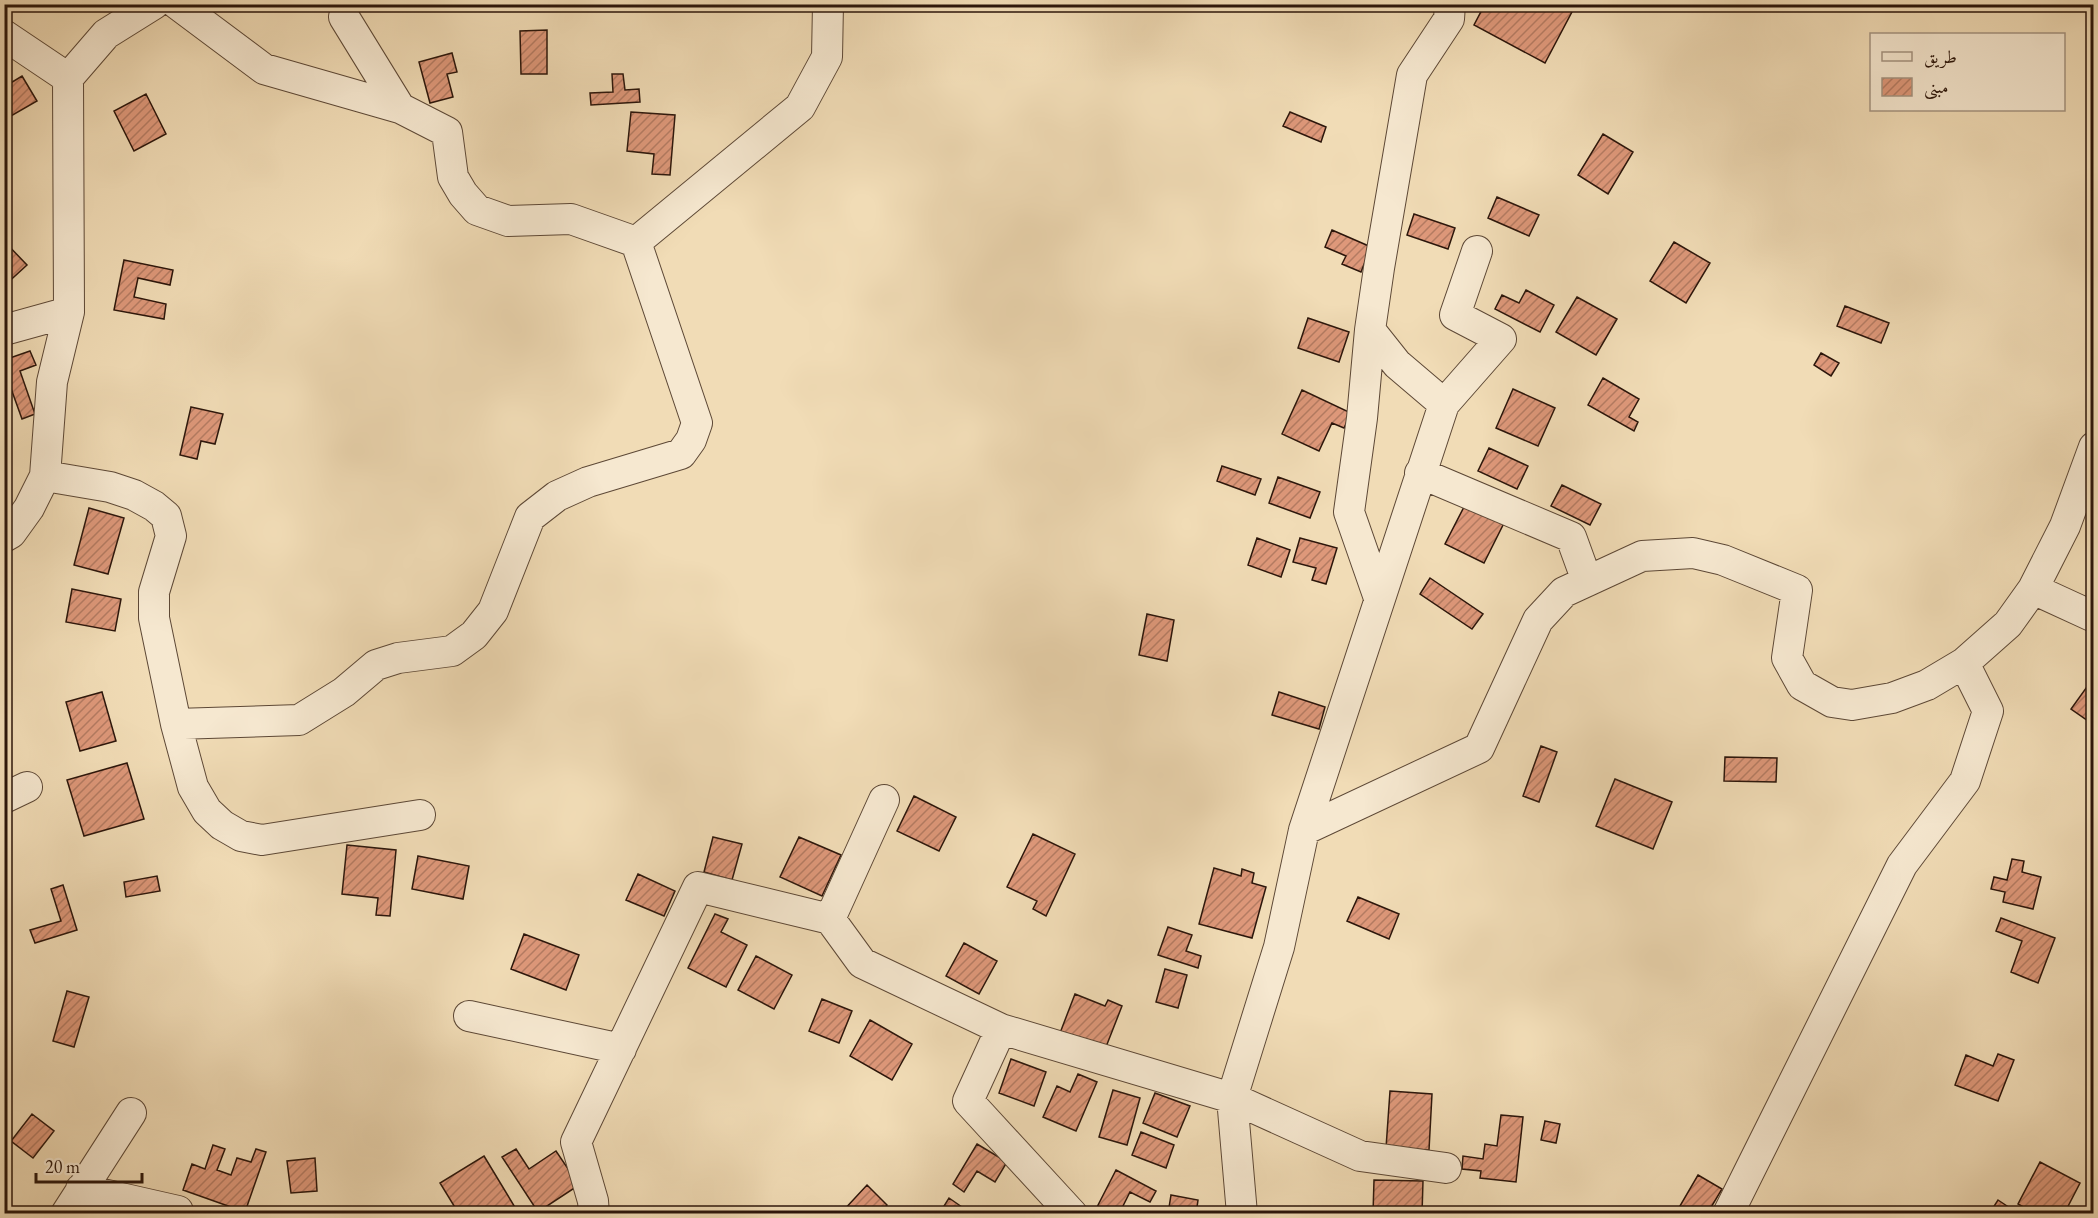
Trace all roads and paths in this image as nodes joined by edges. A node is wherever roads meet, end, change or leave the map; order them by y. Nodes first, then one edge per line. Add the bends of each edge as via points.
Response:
1 (154, 4) edge
2 (177, 4) edge
3 (828, 4) edge
4 (1450, 4) edge
5 (344, 17) dead end
6 (4, 35) edge
7 (68, 78) junction
8 (400, 108) junction
9 (636, 242) junction
10 (1477, 251) dead end
11 (69, 312) junction
12 (4, 330) edge
13 (1370, 330) junction
14 (1444, 404) junction
15 (2094, 447) edge
16 (1420, 473) junction
17 (45, 476) junction
18 (4, 537) edge
19 (1587, 581) junction
20 (2033, 589) junction
21 (1379, 598) junction
22 (2094, 617) edge
23 (1964, 663) junction
24 (176, 724) junction
25 (885, 800) dead end
26 (420, 815) dead end
27 (1304, 830) junction
28 (830, 919) junction
29 (469, 1016) dead end
30 (1001, 1029) junction
31 (621, 1049) junction
32 (1232, 1098) junction
33 (131, 1113) dead end
34 (1446, 1168) dead end
35 (81, 1189) junction
36 (178, 1211) dead end
37 (66, 1214) edge
38 (594, 1214) edge
39 (1072, 1214) edge
40 (1242, 1214) edge
41 (1728, 1214) edge

1 - 7 street via 106,34
2 - 8 street via 264,69
3 - 9 street via 827,57 800,108
4 - 13 street via 1449,19 1412,75
5 - 8 street
6 - 7 street
7 - 11 street
8 - 9 street via 447,132 453,177 477,210 508,221 571,219
9 - 24 street via 697,423 681,454 588,482 557,496 530,517 493,611 474,635 452,651 376,664 344,692 299,720
10 - 14 street via 1455,315 1501,339
11 - 12 street
11 - 17 street via 52,382
13 - 14 street via 1397,364
13 - 21 street via 1349,513
14 - 16 street
15 - 20 street via 2065,526
16 - 19 street via 1571,537
16 - 21 street
17 - 18 street via 29,508
17 - 24 street via 126,492 166,516 171,536 154,592 154,618
19 - 23 street via 1642,556 1693,553 1723,560 1797,590 1787,658 1802,685 1832,702 1852,705 1892,698 1927,685
19 - 27 street via 1564,592 1538,620 1479,748
20 - 22 street
20 - 23 street via 2008,624
21 - 27 street
23 - 41 street via 1988,711 1965,781 1902,866
24 - 26 street via 193,787 207,811 241,836 262,840
25 - 28 street
27 - 32 street via 1279,947
28 - 30 street via 862,963
28 - 31 street via 698,887
29 - 31 street
30 - 32 street
30 - 39 street via 968,1101
31 - 38 street via 576,1142
32 - 34 street via 1360,1156
32 - 40 street
33 - 35 street
35 - 36 street
35 - 37 street

